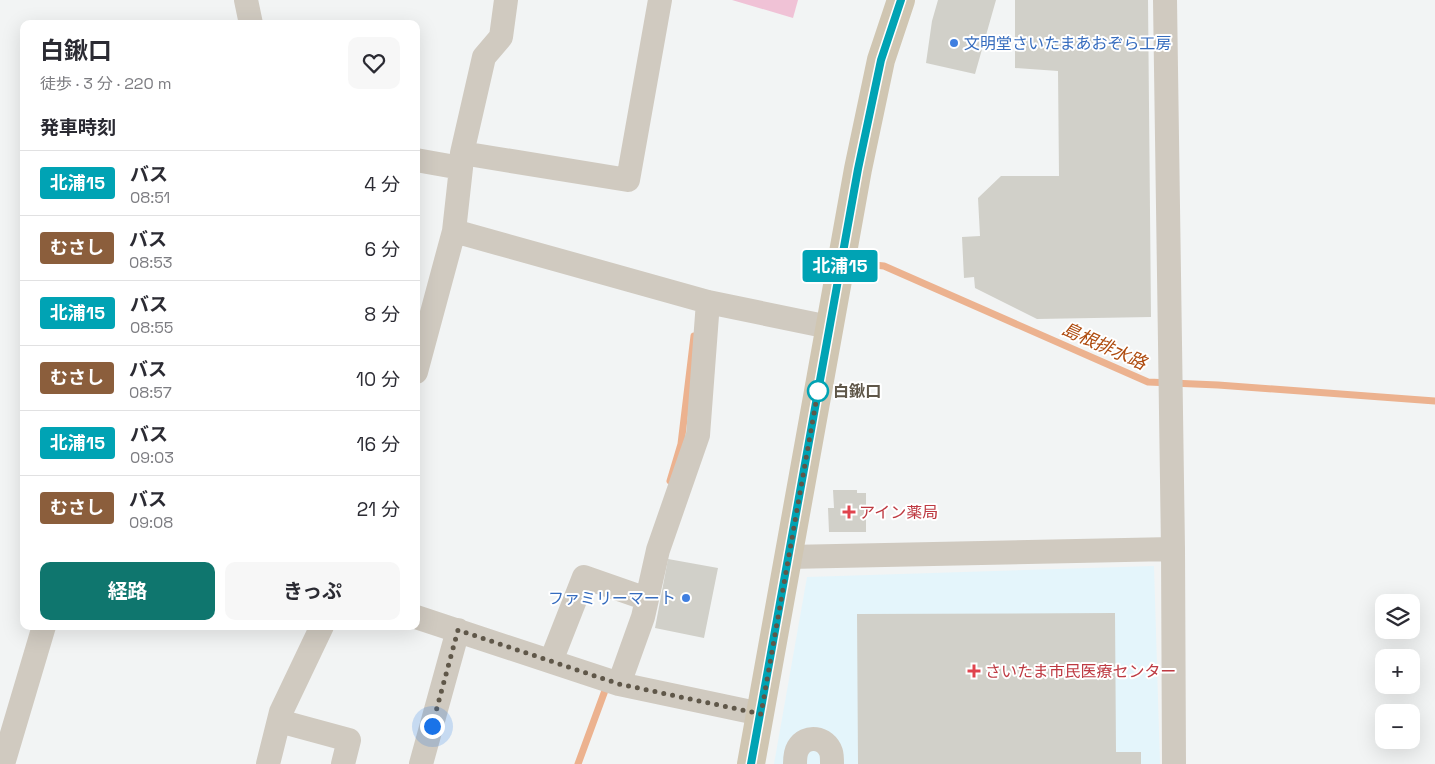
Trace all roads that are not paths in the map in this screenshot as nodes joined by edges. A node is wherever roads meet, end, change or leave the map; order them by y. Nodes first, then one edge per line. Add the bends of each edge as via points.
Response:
1 (246, 0) edge
2 (506, 0) edge
3 (660, 0) edge
4 (901, 0) edge
5 (1165, 0) edge
6 (250, 20) edge
7 (420, 160) edge
8 (462, 160) junction
9 (454, 231) junction
10 (708, 302) junction
11 (829, 327) junction
12 (420, 357) edge
13 (1173, 549) junction
14 (788, 557) junction
15 (647, 599) junction
16 (420, 617) edge
17 (43, 630) edge
18 (320, 630) edge
19 (458, 630) junction
20 (551, 661) junction
21 (619, 684) junction
22 (761, 714) junction
23 (278, 721) junction
24 (3, 764) edge
25 (268, 764) edge
26 (343, 764) edge
27 (421, 764) edge
28 (751, 764) edge
29 (795, 764) edge
30 (832, 764) edge
31 (1174, 764) edge

1 - 6 street
2 - 8 street via 501,37 484,56
3 - 8 street via 628,180
4 - 11 main road via 879,69
5 - 13 street
7 - 8 street
8 - 9 street
9 - 10 street
9 - 12 street
10 - 11 street
10 - 15 street via 698,435 658,550
11 - 14 main road
13 - 14 street
13 - 31 street
14 - 22 main road
15 - 20 street via 584,577
15 - 21 street
16 - 19 street
17 - 24 street
18 - 23 street
19 - 20 street
19 - 27 street
20 - 21 street
21 - 22 street
22 - 28 main road
23 - 25 street
23 - 26 street via 349,740
29 - 30 street via 799,747 814,739 830,749

